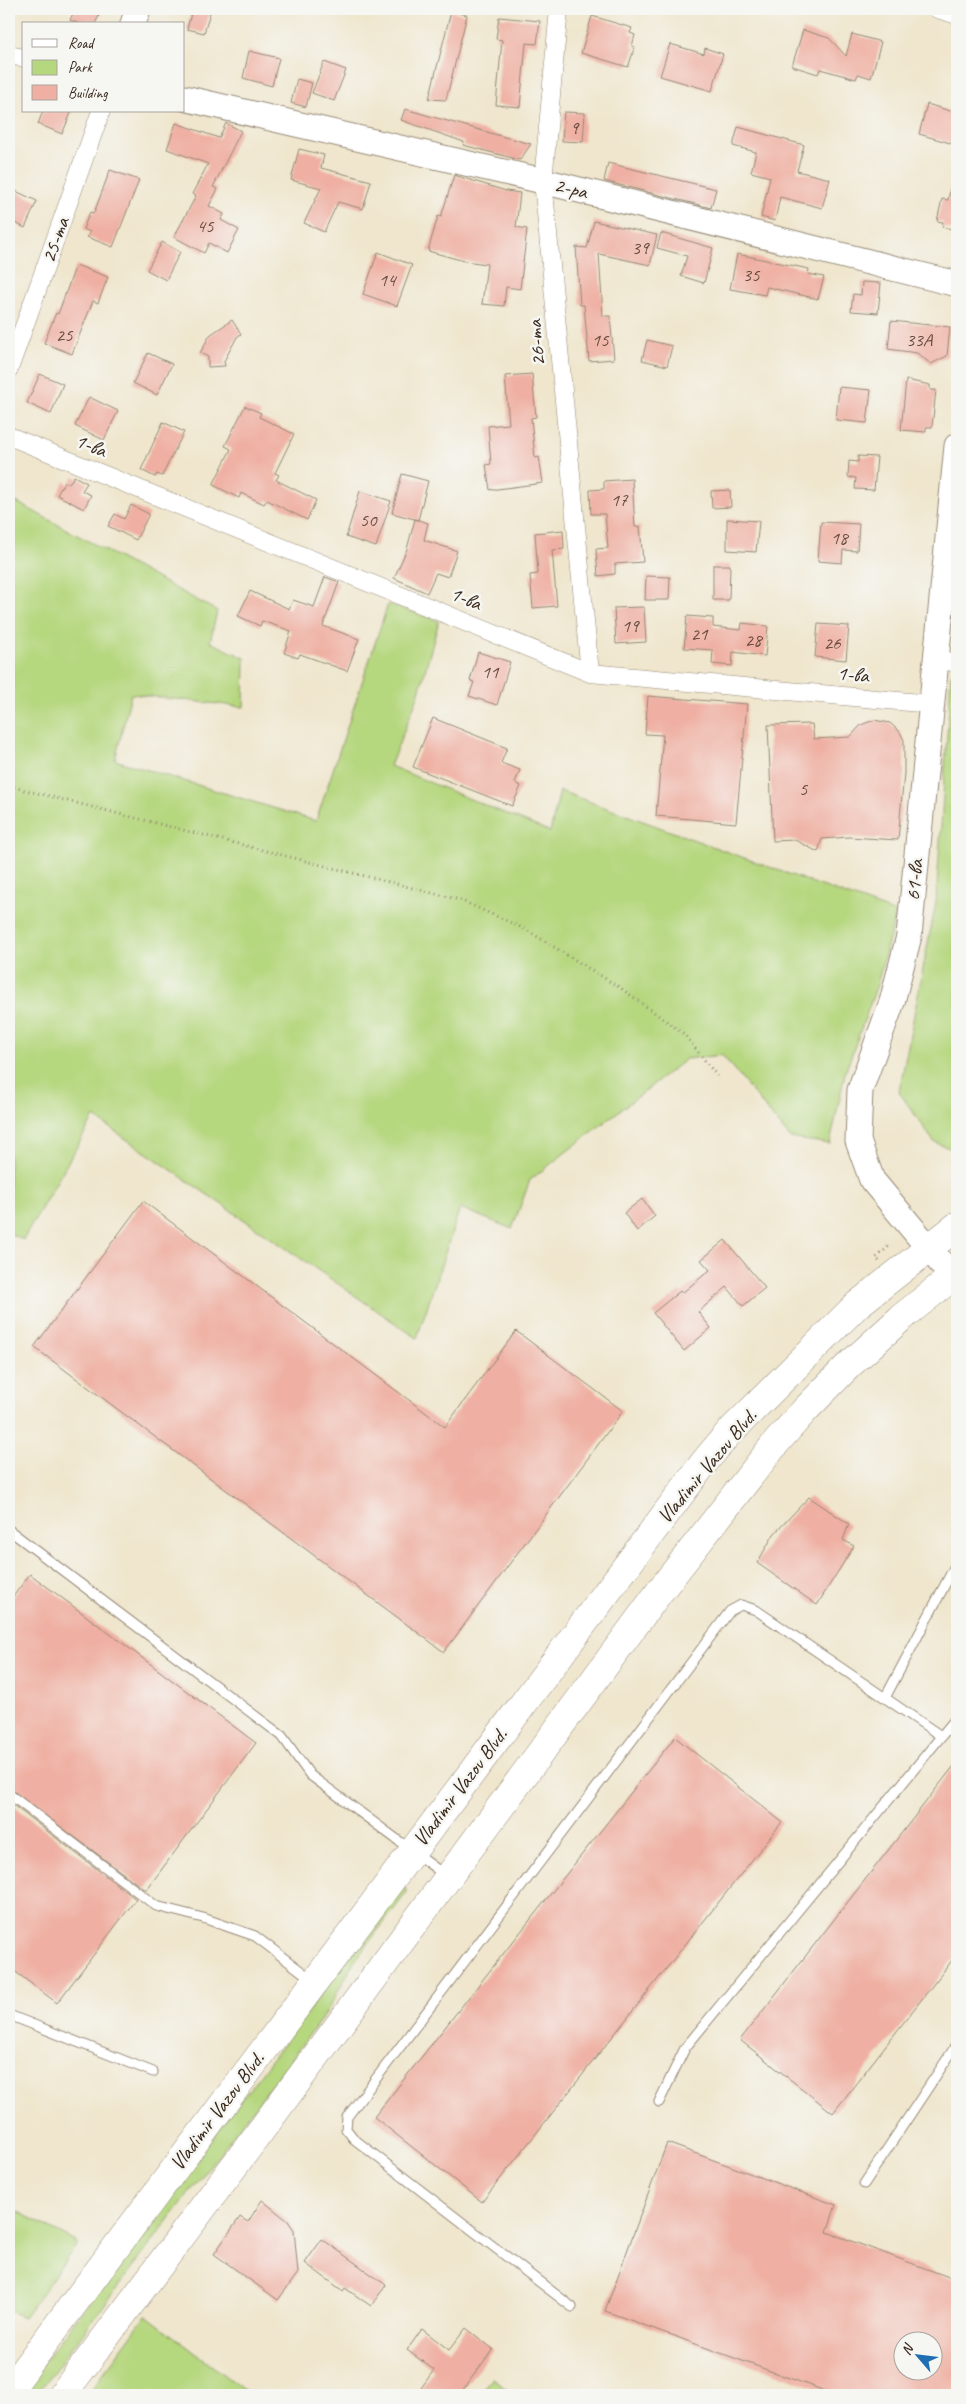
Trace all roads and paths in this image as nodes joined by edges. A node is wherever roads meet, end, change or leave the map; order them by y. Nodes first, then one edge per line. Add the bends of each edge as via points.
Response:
1 (138, 9) edge
2 (559, 9) edge
3 (937, 9) edge
4 (957, 15) edge
5 (134, 22) edge
6 (9, 55) edge
7 (22, 58) edge
8 (185, 98) edge
9 (102, 112) edge
10 (543, 181) junction
11 (957, 284) edge
12 (9, 369) edge
13 (9, 436) edge
14 (957, 446) edge
15 (946, 661) edge
16 (590, 672) junction
17 (931, 704) junction
18 (9, 786) edge
19 (716, 1076) dead end
20 (957, 1226) edge
21 (890, 1246) dead end
22 (929, 1248) junction
23 (876, 1258) dead end
24 (955, 1278) edge
25 (9, 1532) edge
26 (957, 1562) edge
27 (885, 1698) junction
28 (957, 1717) edge
29 (941, 1736) junction
30 (9, 1794) edge
31 (412, 1851) junction
32 (449, 1878) junction
33 (314, 1981) junction
34 (9, 2015) edge
35 (957, 2044) edge
36 (153, 2072) dead end
37 (659, 2102) dead end
38 (864, 2184) dead end
39 (572, 2307) dead end
40 (9, 2390) edge
41 (62, 2395) edge

1 - 5 street
2 - 10 street, 26-та
3 - 4 street
6 - 7 street
8 - 10 street, 2-ра
9 - 12 street, 25-та
10 - 11 street, 2-ра
10 - 16 street, 26-та
13 - 16 street, 1-ва
14 - 15 street, 61-ва
15 - 17 street, 61-ва
16 - 17 street, 1-ва
17 - 22 street, 61-ва via 909,936 892,1002 860,1090 858,1140 872,1180
18 - 19 path via 460,900 525,930 622,989 684,1034
20 - 22 main road, Vladimir Vazov Blvd.
21 - 23 path
22 - 24 street, 61-ва
22 - 31 main road, Vladimir Vazov Blvd. via 857,1304 727,1435
24 - 32 main road, Vladimir Vazov Blvd. via 901,1318 847,1367 775,1444 660,1591
25 - 31 lane via 282,1736 310,1775
26 - 27 lane
27 - 29 lane
27 - 39 lane via 756,1610 741,1605 730,1611 346,2117 346,2129 354,2140
28 - 29 lane
29 - 37 lane via 685,2048
30 - 33 lane via 156,1906 255,1936
31 - 32 lane
31 - 33 main road, Vladimir Vazov Blvd.
32 - 41 main road, Vladimir Vazov Blvd.
33 - 40 main road, Vladimir Vazov Blvd.
34 - 36 lane
35 - 38 lane

